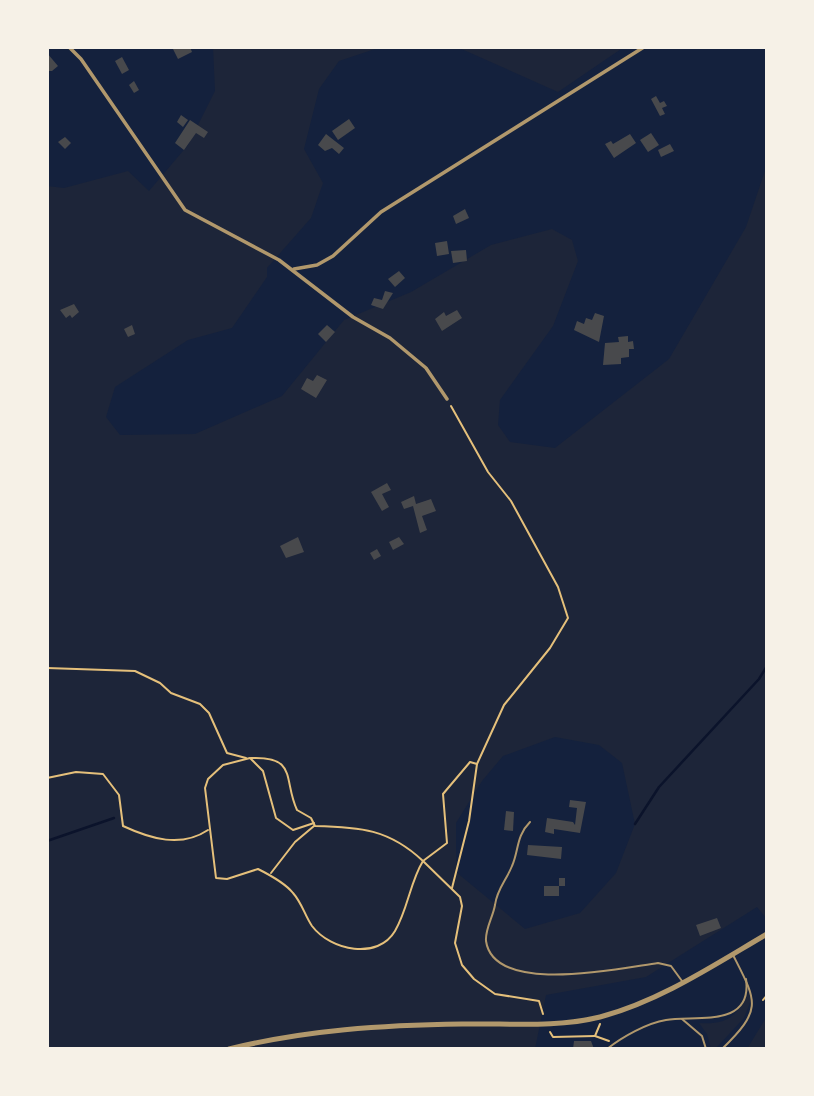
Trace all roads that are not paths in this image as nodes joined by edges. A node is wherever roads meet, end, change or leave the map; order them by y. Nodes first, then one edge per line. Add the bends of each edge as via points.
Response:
1 (69, 47) edge
2 (644, 47) edge
3 (292, 270) junction
4 (447, 398) road end
5 (530, 822) dead end
6 (767, 933) edge
7 (733, 954) junction
8 (746, 979) junction
9 (683, 982) junction
10 (681, 1019) junction
11 (229, 1049) edge
12 (607, 1049) edge
13 (706, 1049) edge
14 (722, 1049) edge

1 - 3 street via 185,210
2 - 3 street via 381,212 333,256
3 - 4 street via 353,317 390,338 426,368
5 - 9 lane via 496,892 486,934 493,958 517,972 562,974 658,963 671,966
6 - 7 street
7 - 8 lane
7 - 9 street
8 - 10 lane via 744,996 733,1011 713,1020
8 - 14 lane via 754,994 752,1009
9 - 11 street via 599,1017 549,1023 383,1025
10 - 12 lane via 652,1024
10 - 13 lane via 702,1036

